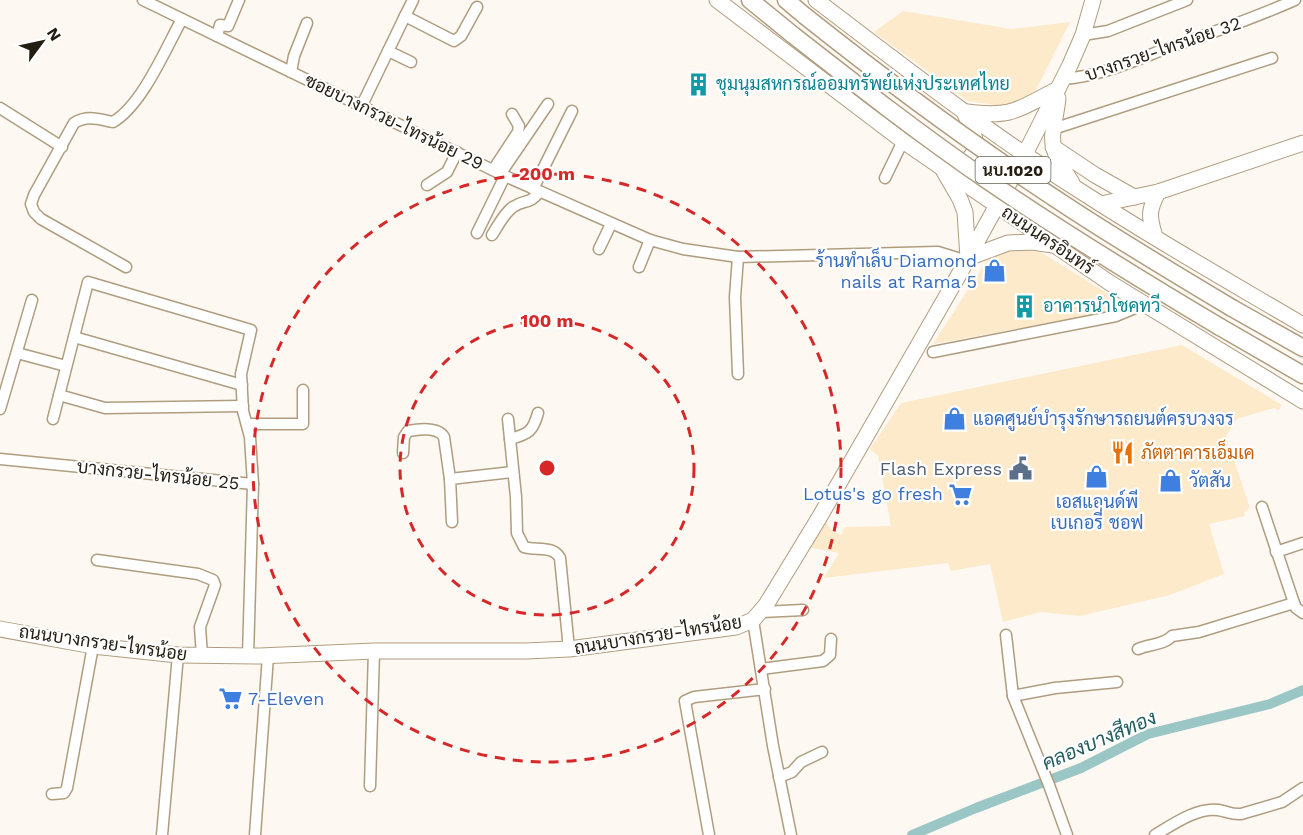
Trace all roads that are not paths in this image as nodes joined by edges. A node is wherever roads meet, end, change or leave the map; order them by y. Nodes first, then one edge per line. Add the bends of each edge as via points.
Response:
1 (143, 0) edge
2 (239, 0) edge
3 (413, 0) edge
4 (717, 0) edge
5 (750, 0) edge
6 (786, 0) edge
7 (816, 0) edge
8 (1093, 0) edge
9 (1187, 0) edge
10 (1295, 0) edge
11 (477, 8) dead end
12 (405, 16) junction
13 (182, 19) junction
14 (308, 23) dead end
15 (1083, 35) junction
16 (217, 36) junction
17 (388, 51) junction
18 (1272, 58) dead end
19 (411, 62) dead end
20 (291, 72) junction
21 (1061, 84) junction
22 (548, 104) dead end
23 (362, 105) junction
24 (0, 108) edge
25 (572, 111) dead end
26 (964, 111) junction
27 (512, 114) dead end
28 (1053, 129) junction
29 (903, 141) junction
30 (1303, 143) edge
31 (62, 147) junction
32 (1053, 147) junction
33 (457, 152) junction
34 (1025, 154) junction
35 (942, 168) junction
36 (500, 173) junction
37 (885, 178) dead end
38 (427, 185) dead end
39 (536, 190) junction
40 (1081, 192) junction
41 (1158, 192) junction
42 (1134, 196) junction
43 (1101, 204) junction
44 (997, 205) junction
45 (611, 224) junction
46 (477, 232) dead end
47 (492, 235) dead end
48 (1155, 237) junction
49 (650, 240) junction
50 (1056, 246) junction
51 (598, 249) dead end
52 (738, 257) junction
53 (967, 259) junction
54 (126, 267) dead end
55 (639, 267) dead end
56 (32, 300) dead end
57 (1145, 304) junction
58 (1303, 325) edge
59 (74, 337) junction
60 (1303, 348) edge
61 (933, 352) dead end
62 (17, 353) junction
63 (66, 366) junction
64 (738, 374) dead end
65 (1303, 375) edge
66 (242, 385) junction
67 (303, 390) dead end
68 (59, 395) junction
69 (1303, 401) edge
70 (243, 406) junction
71 (0, 409) edge
72 (538, 413) dead end
73 (53, 419) dead end
74 (508, 419) dead end
75 (247, 424) junction
76 (510, 439) junction
77 (403, 453) dead end
78 (0, 459) edge
79 (513, 472) junction
80 (450, 479) junction
81 (253, 484) junction
82 (1262, 507) dead end
83 (452, 522) dead end
84 (1303, 543) edge
85 (1276, 552) junction
86 (97, 560) dead end
87 (1294, 603) junction
88 (803, 610) dead end
89 (1303, 613) edge
90 (757, 616) junction
91 (0, 629) edge
92 (1006, 635) dead end
93 (831, 639) dead end
94 (93, 646) junction
95 (569, 649) junction
96 (1138, 649) dead end
97 (374, 651) junction
98 (178, 655) junction
99 (202, 656) junction
100 (248, 656) junction
101 (268, 656) junction
102 (761, 669) junction
103 (1117, 682) dead end
104 (765, 688) junction
105 (1013, 696) junction
106 (822, 752) dead end
107 (778, 777) junction
108 (370, 786) dead end
109 (1303, 788) edge
110 (52, 794) dead end
111 (162, 835) edge
112 (255, 835) edge
113 (709, 835) edge
114 (791, 835) edge
115 (1067, 835) edge
116 (1155, 835) edge

1 - 13 street, ซอยบางกรวย-ไทรน้อย 29
2 - 16 street via 228,26 220,26
3 - 12 street
4 - 29 main road, ถนนนครอินทร์ / นบ.1020
5 - 65 main road, ถนนนครอินทร์ / นบ.1020, bridge via 885,106 988,180 1097,252
6 - 60 main road, นบ.1020, bridge via 989,154 1081,215
7 - 26 main road, นบ.1020
8 - 15 main road, ถนนบางกรวย-ไทรน้อย
9 - 15 street via 1108,31
10 - 21 street, บางกรวย-ไทรน้อย 32 via 1118,68
11 - 12 street via 454,41
12 - 17 street
13 - 16 street, ซอยบางกรวย-ไทรน้อย 29
13 - 31 street via 139,97 123,116 113,122 82,118 74,123
14 - 20 street
15 - 21 main road, ถนนบางกรวย-ไทรน้อย
16 - 20 street, ซอยบางกรวย-ไทรน้อย 29
17 - 19 street
17 - 23 street
18 - 28 street
20 - 23 street, ซอยบางกรวย-ไทรน้อย 29
21 - 26 main road via 1018,111
21 - 28 main road
21 - 34 main road, ถนนบางกรวย-ไทรน้อย
22 - 36 street
23 - 33 street, ซอยบางกรวย-ไทรน้อย 29
24 - 31 street
25 - 39 street
26 - 34 main road, นบ.1020
26 - 35 main road via 975,135 974,153 961,165
27 - 36 street via 519,132
28 - 32 main road
29 - 35 main road, ถนนนครอินทร์ / นบ.1020
29 - 37 street
30 - 41 main road
31 - 54 street via 34,195 34,212
32 - 40 main road via 1060,164
32 - 42 main road
33 - 36 street, ซอยบางกรวย-ไทรน้อย 29
33 - 38 street via 447,172
34 - 40 main road, นบ.1020
34 - 44 main road, ถนนบางกรวย-ไทรน้อย
35 - 44 main road, ถนนนครอินทร์ / นบ.1020
35 - 53 main road via 965,212
36 - 39 street, ซอยบางกรวย-ไทรน้อย 29
36 - 46 street
39 - 45 street, ซอยบางกรวย-ไทรน้อย 29
39 - 47 street via 530,202 509,210
40 - 43 main road, นบ.1020
40 - 50 main road via 1059,196 1043,208 1042,226
41 - 42 main road
41 - 48 main road via 1150,209
42 - 43 main road
43 - 48 main road, นบ.1020
44 - 50 main road, ถนนนครอินทร์ / นบ.1020
44 - 53 main road, ถนนบางกรวย-ไทรน้อย
45 - 49 street, ซอยบางกรวย-ไทรน้อย 29
45 - 51 street
48 - 58 main road, นบ.1020
49 - 52 street, ซอยบางกรวย-ไทรน้อย 29 via 700,253
49 - 55 street
50 - 53 main road via 1008,243
50 - 57 main road, ถนนนครอินทร์ / นบ.1020
52 - 53 street, ซอยบางกรวย-ไทรน้อย 29 via 938,252
52 - 64 street
53 - 90 main road, ถนนบางกรวย-ไทรน้อย via 819,518
56 - 62 street
57 - 61 street via 1116,316
57 - 69 main road, ถนนนครอินทร์ / นบ.1020
59 - 63 street
59 - 66 street
59 - 66 street via 88,282 250,330
62 - 63 street
62 - 71 street
63 - 68 street
66 - 70 street
67 - 75 street via 303,424
68 - 70 street via 105,408
68 - 73 street
70 - 75 street
72 - 76 street via 529,432
74 - 76 street
75 - 81 street
76 - 79 street
77 - 80 street via 408,431 441,433
78 - 81 street, บางกรวย-ไทรน้อย 25
79 - 80 street
79 - 95 street via 519,541 531,549 553,550 560,558
80 - 83 street
81 - 100 street, บางกรวย-ไทรน้อย 25
82 - 85 street
84 - 85 street
85 - 87 street
86 - 99 street via 198,573 213,580 215,585 200,627
87 - 89 street
87 - 96 street
88 - 90 street
90 - 95 main road, ถนนบางกรวย-ไทรน้อย via 736,627
90 - 102 street
91 - 94 main road, ถนนบางกรวย-ไทรน้อย
92 - 105 street
93 - 102 street via 830,655 823,661
94 - 98 main road, ถนนบางกรวย-ไทรน้อย
94 - 110 street via 68,788 64,793
95 - 97 main road, ถนนบางกรวย-ไทรน้อย
97 - 101 main road, ถนนบางกรวย-ไทรน้อย
97 - 108 street
98 - 99 main road, ถนนบางกรวย-ไทรน้อย
98 - 111 street
99 - 100 main road, ถนนบางกรวย-ไทรน้อย
100 - 101 main road, ถนนบางกรวย-ไทรน้อย
101 - 112 street
102 - 104 street
103 - 105 street
104 - 107 street
104 - 113 street via 684,701
105 - 115 street
106 - 107 street
107 - 114 street
109 - 116 street via 1282,802 1241,814 1206,810

